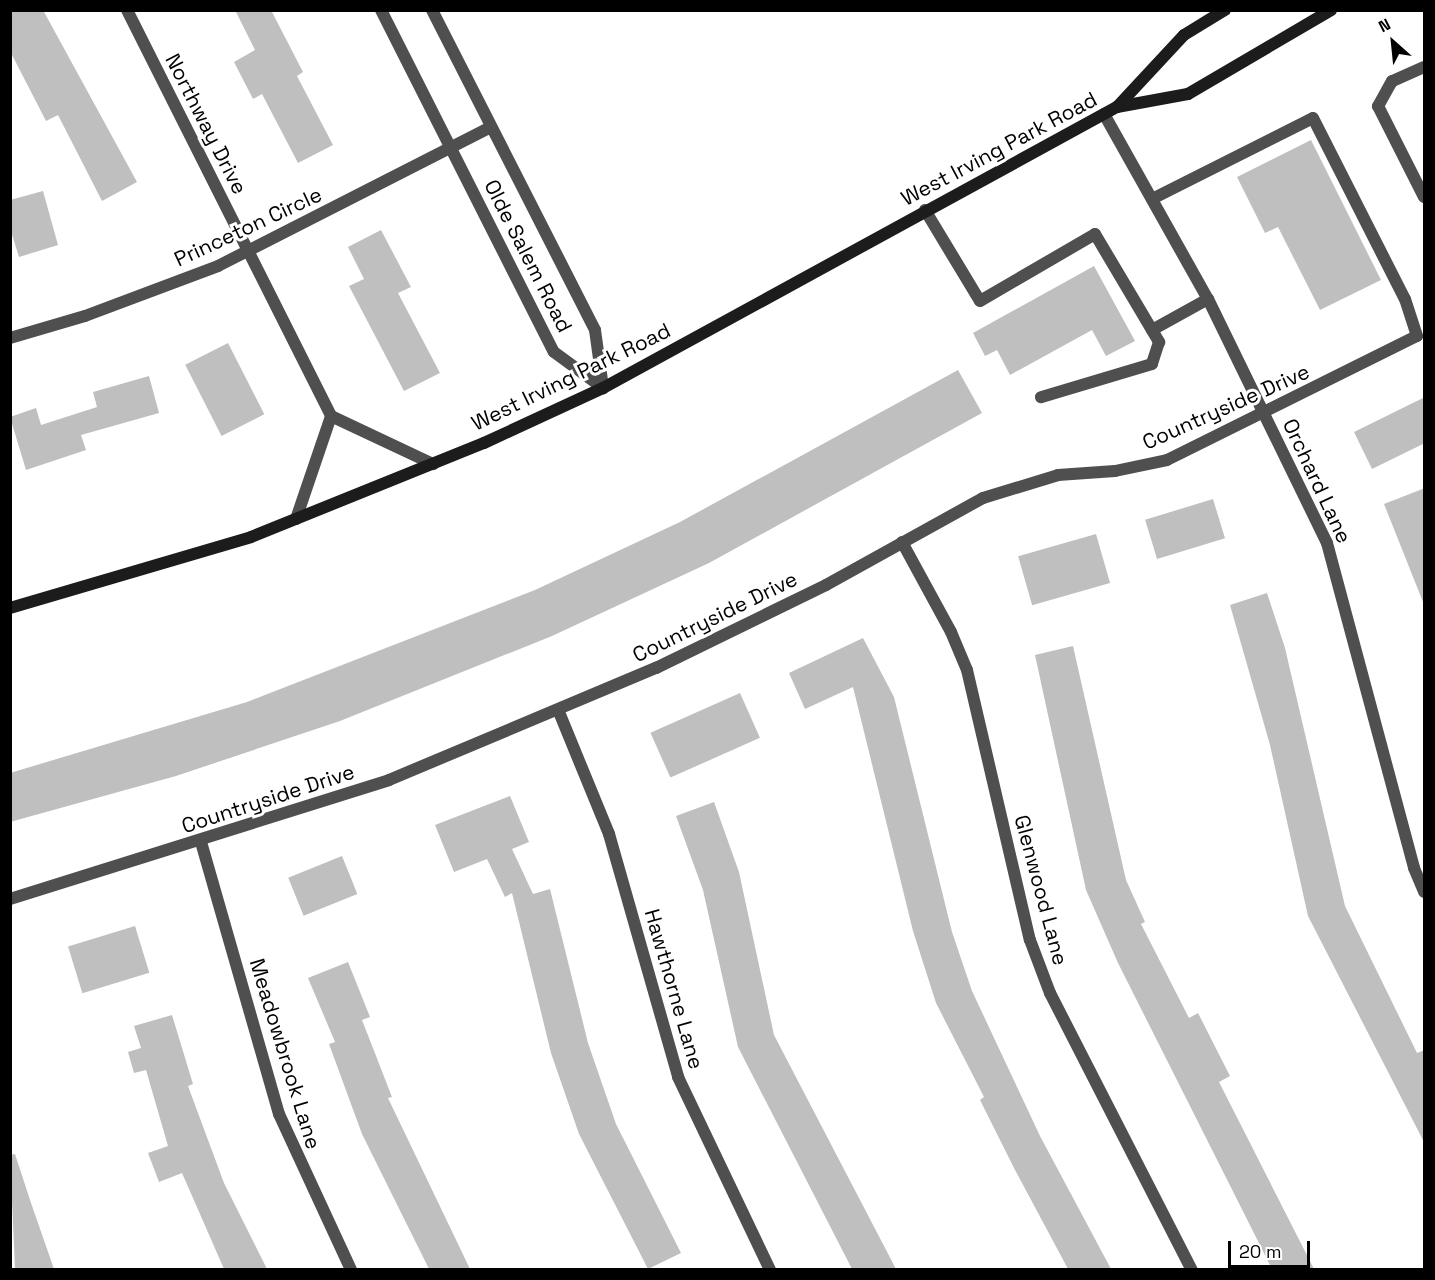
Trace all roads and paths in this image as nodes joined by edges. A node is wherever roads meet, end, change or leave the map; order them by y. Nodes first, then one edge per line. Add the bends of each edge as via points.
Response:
1 (127, 10) edge
2 (381, 10) edge
3 (432, 10) edge
4 (1225, 10) edge
5 (1331, 10) edge
6 (1425, 67) edge
7 (1117, 107) junction
8 (1104, 114) junction
9 (491, 127) junction
10 (451, 149) junction
11 (1425, 197) edge
12 (1152, 199) junction
13 (925, 210) junction
14 (249, 252) junction
15 (1208, 299) junction
16 (1152, 330) junction
17 (10, 338) edge
18 (603, 388) junction
19 (1041, 397) dead end
20 (1265, 415) junction
21 (331, 416) junction
22 (433, 464) junction
23 (296, 519) junction
24 (902, 542) junction
25 (10, 608) edge
26 (559, 712) junction
27 (201, 842) junction
28 (1425, 892) edge
29 (10, 899) edge
30 (351, 1269) edge
31 (770, 1269) edge
32 (1192, 1269) edge

1 - 14 street, Northway Drive
2 - 10 street, Olde Salem Road
3 - 9 street, Olde Salem Road
4 - 7 main road, West Irving Park Road via 1184,35
5 - 7 main road, West Irving Park Road via 1188,94
6 - 11 street via 1392,81 1378,106
7 - 8 main road, West Irving Park Road
8 - 12 street, Orchard Lane
8 - 13 main road, West Irving Park Road
9 - 10 street, Princeton Circle
9 - 18 street, Olde Salem Road via 595,330
10 - 14 street, Princeton Circle
10 - 18 street, Olde Salem Road via 554,352
12 - 15 street, Orchard Lane
12 - 20 street, Countryside Drive via 1313,118 1405,299 1417,336
13 - 16 street via 980,301 1095,234
13 - 18 main road, West Irving Park Road
14 - 17 street, Princeton Circle via 85,316
14 - 21 street, Northway Drive
15 - 16 street
15 - 20 street, Orchard Lane
16 - 19 street via 1159,342 1152,364
18 - 22 main road, West Irving Park Road
20 - 24 street, Countryside Drive via 1167,460 1018,484
20 - 28 street, Orchard Lane via 1326,543 1344,597 1413,868
21 - 22 street
21 - 23 street
22 - 23 main road, West Irving Park Road
23 - 25 main road, West Irving Park Road via 157,568
24 - 26 street, Countryside Drive via 742,627
24 - 32 street, Glenwood Lane via 967,670 1030,939 1050,993
26 - 27 street, Countryside Drive via 389,780
26 - 31 street, Hawthorne Lane via 609,834 678,1077
27 - 29 street, Countryside Drive
27 - 30 street, Meadowbrook Lane via 279,1114

